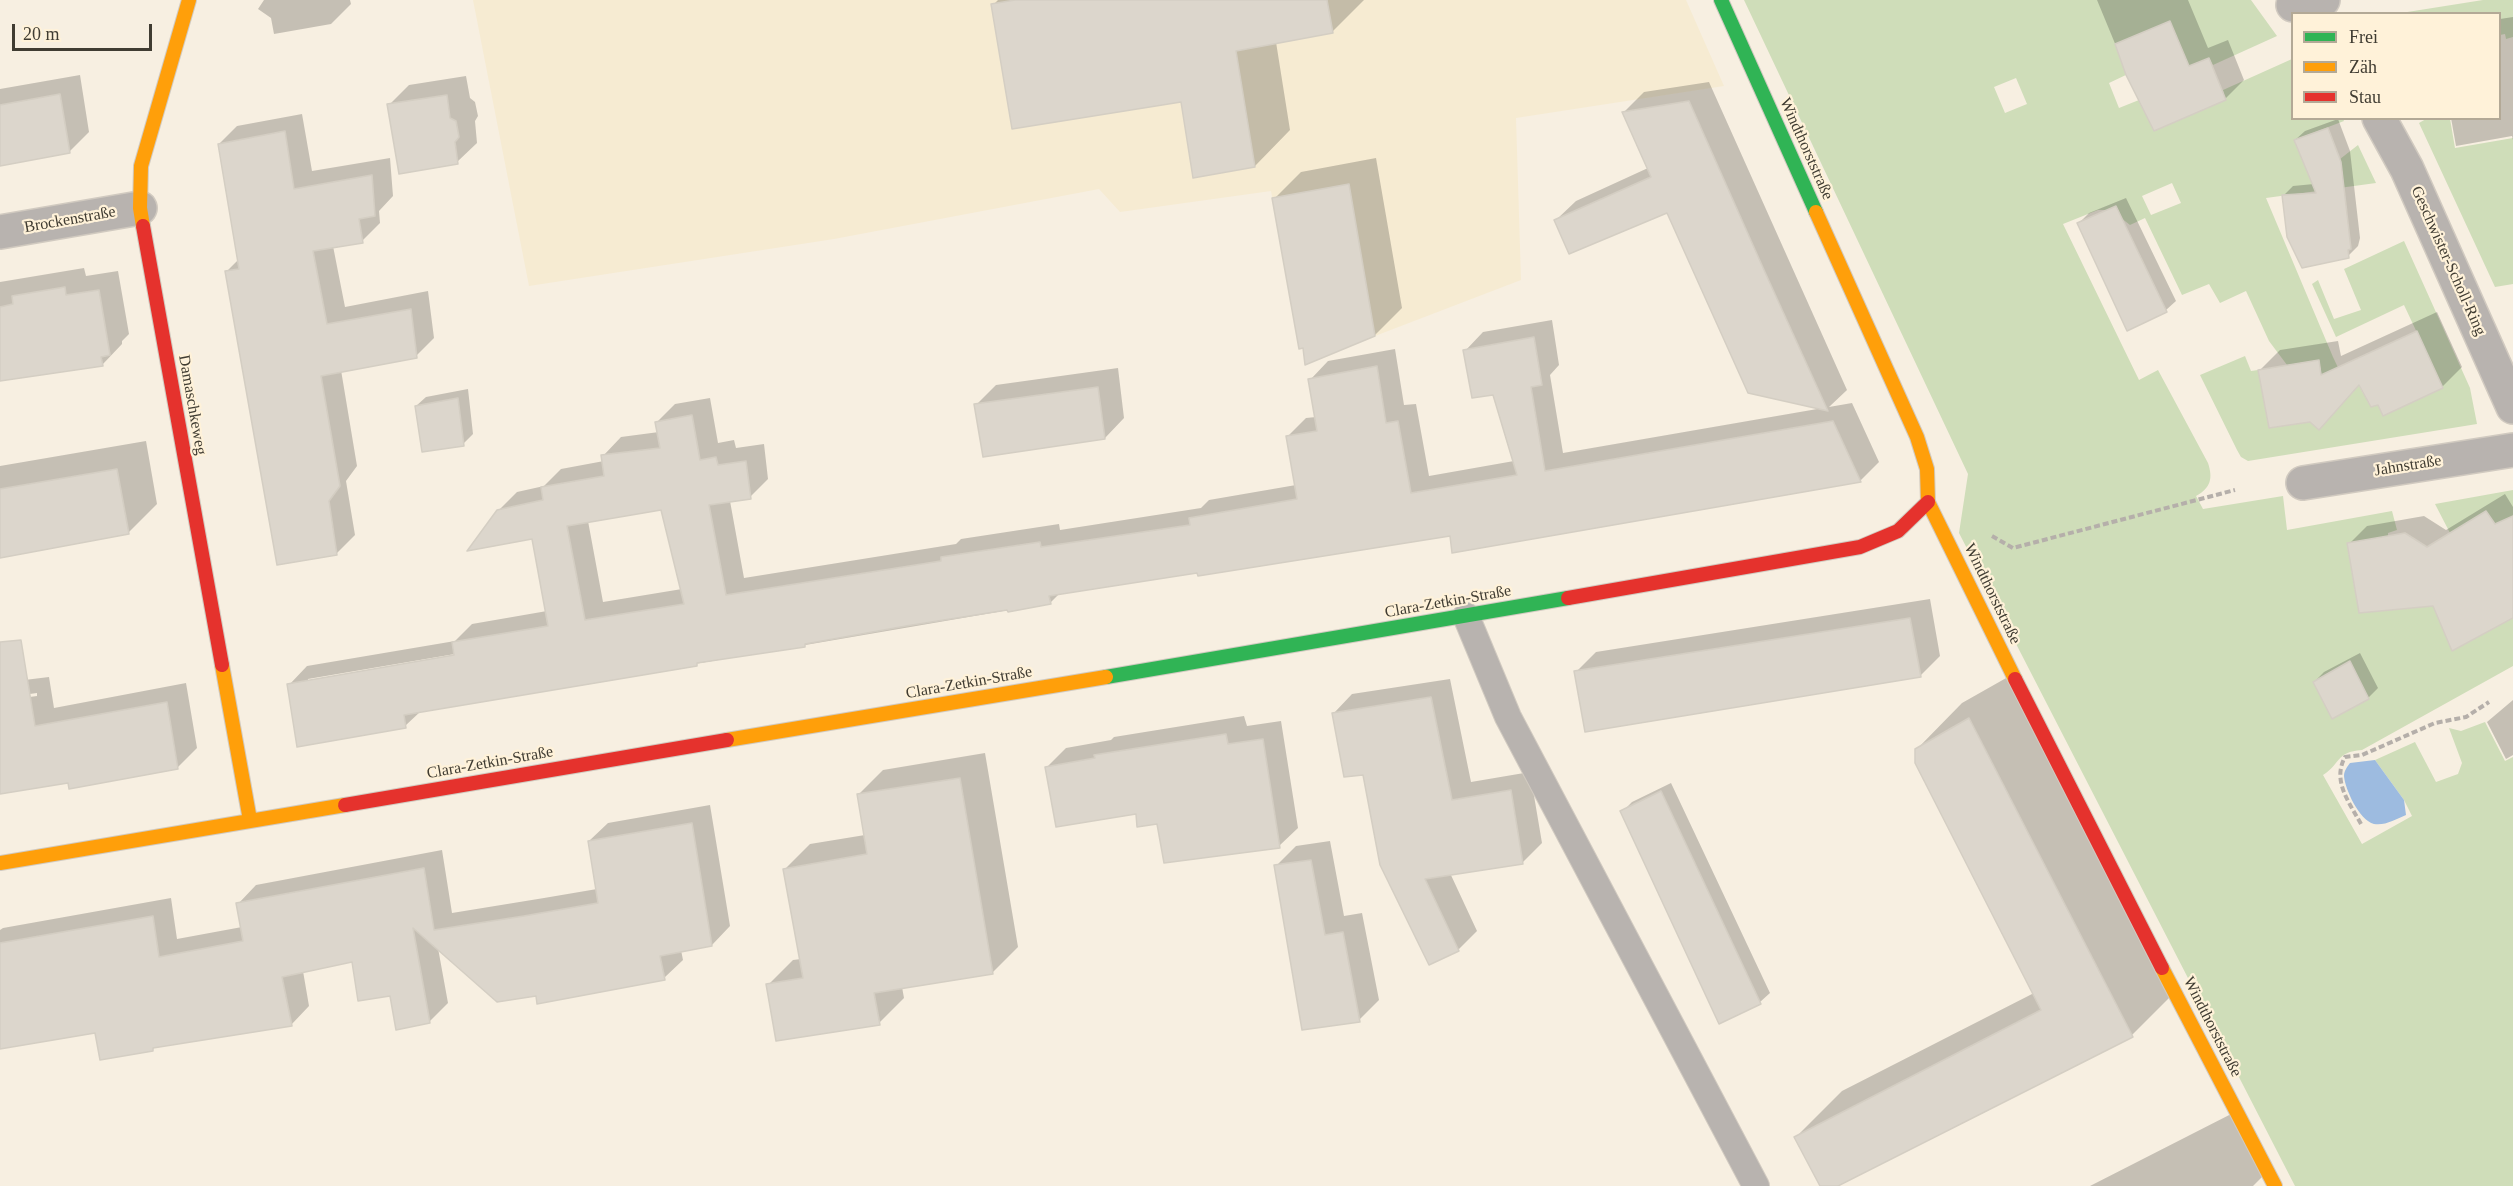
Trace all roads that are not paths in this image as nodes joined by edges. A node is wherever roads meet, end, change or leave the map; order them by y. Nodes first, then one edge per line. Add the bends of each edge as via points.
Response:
1 (189, 0) edge
2 (1722, 0) edge
3 (2380, 120) edge
4 (140, 208) junction
5 (0, 232) edge
6 (2513, 407) edge
7 (2513, 450) edge
8 (2303, 483) dead end
9 (1928, 502) junction
10 (1466, 616) junction
11 (250, 820) junction
12 (0, 863) edge
13 (1756, 1186) edge
14 (2275, 1186) edge

1 - 4 street, Damaschkeweg via 141,166
2 - 9 street, Windthorststraße via 1917,437 1927,469
3 - 6 street, Geschwister-Scholl-Ring via 2407,169
4 - 5 street, Brockenstraße
4 - 11 street, Damaschkeweg
7 - 8 street, Jahnstraße
9 - 10 street, Clara-Zetkin-Straße via 1913,522 1893,536 1860,547
9 - 14 street, Windthorststraße via 2072,793
10 - 11 street, Clara-Zetkin-Straße
10 - 13 lane via 1508,717
11 - 12 street, Clara-Zetkin-Straße

